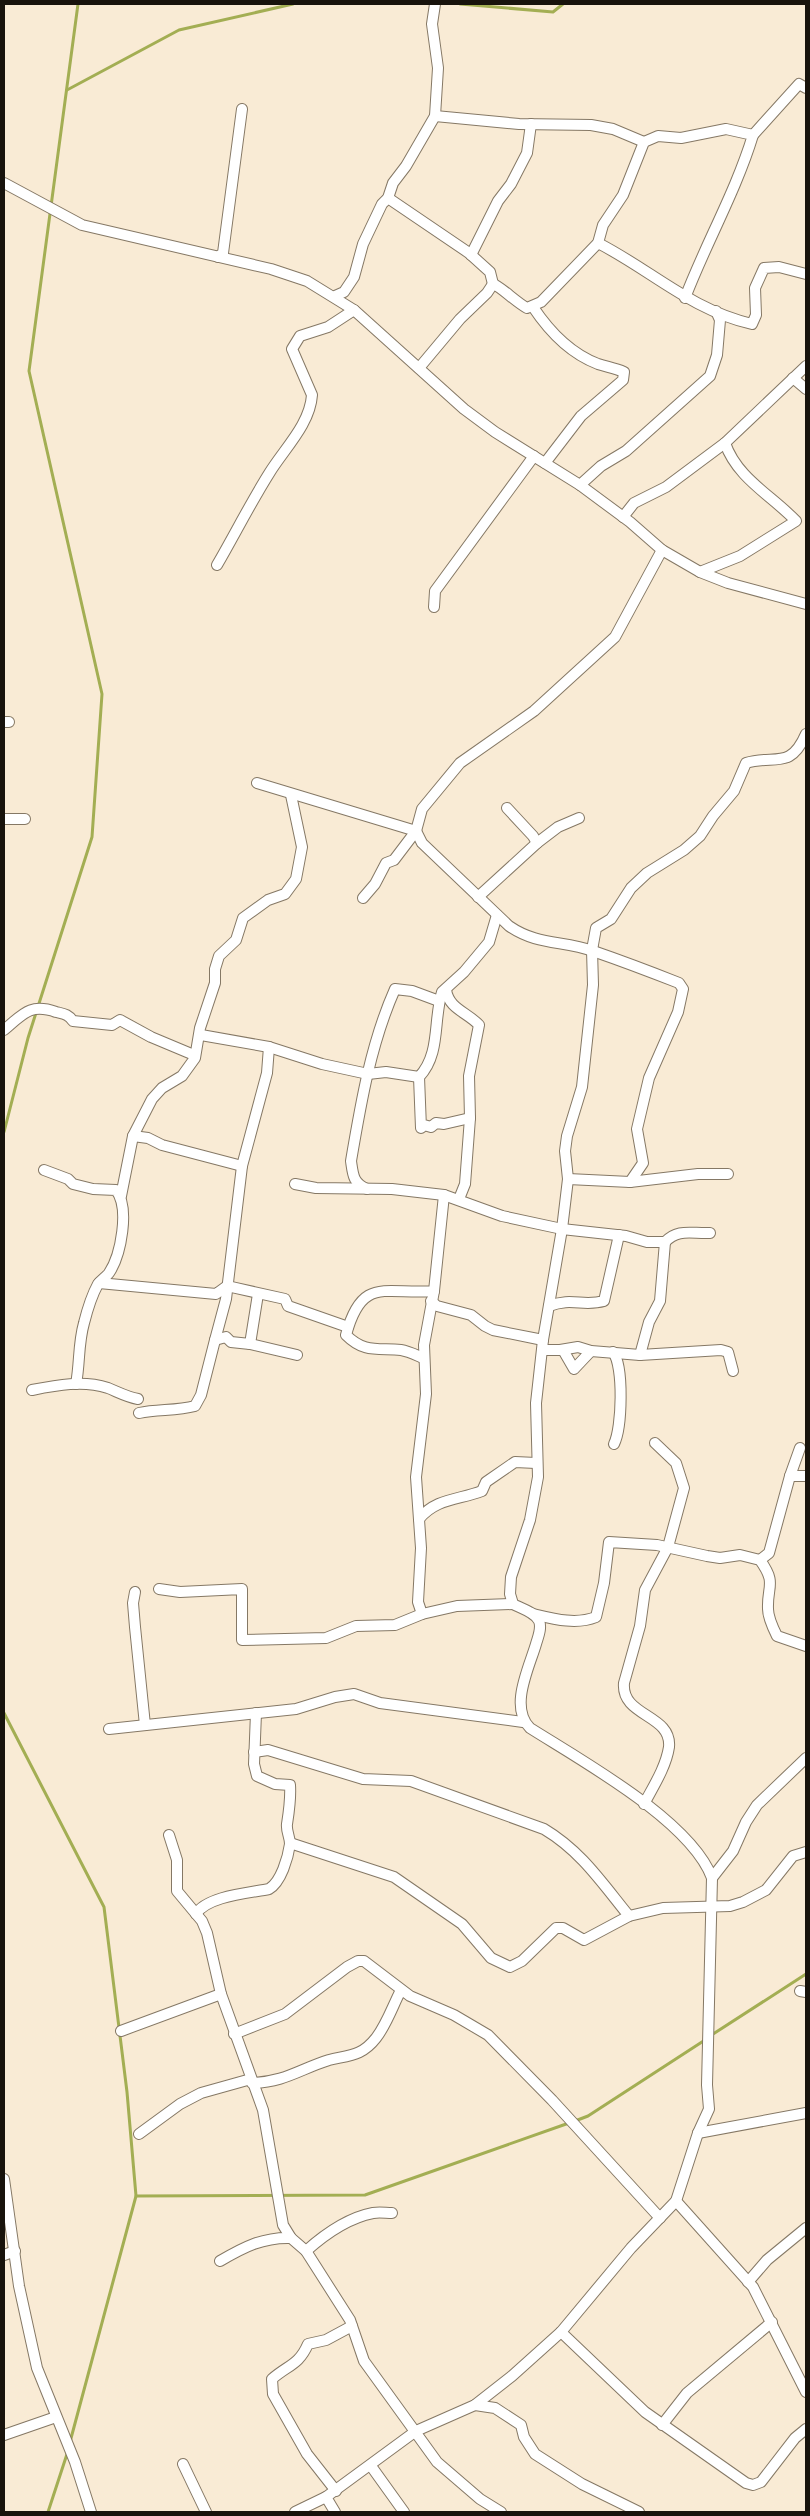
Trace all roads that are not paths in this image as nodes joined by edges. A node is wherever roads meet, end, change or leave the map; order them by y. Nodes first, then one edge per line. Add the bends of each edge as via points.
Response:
1 (435, 4) edge
2 (806, 88) edge
3 (242, 109) dead end
4 (435, 116) junction
5 (531, 124) junction
6 (753, 135) junction
7 (644, 142) junction
8 (4, 183) edge
9 (388, 198) junction
10 (598, 243) junction
11 (471, 255) junction
12 (218, 257) junction
13 (806, 274) edge
14 (493, 284) junction
15 (335, 296) junction
16 (686, 298) junction
17 (533, 307) junction
18 (354, 310) junction
19 (716, 311) junction
20 (806, 366) edge
21 (419, 368) junction
22 (793, 378) junction
23 (806, 389) edge
24 (725, 443) junction
25 (534, 456) junction
26 (545, 463) junction
27 (580, 485) junction
28 (623, 517) junction
29 (662, 550) junction
30 (217, 565) dead end
31 (700, 572) junction
32 (806, 604) edge
33 (434, 607) dead end
34 (806, 734) edge
35 (257, 783) dead end
36 (291, 795) junction
37 (507, 808) dead end
38 (579, 818) dead end
39 (4, 819) edge
40 (25, 819) dead end
41 (416, 831) junction
42 (537, 843) junction
43 (478, 897) junction
44 (363, 898) dead end
45 (497, 915) junction
46 (592, 950) junction
47 (446, 990) junction
48 (439, 1002) junction
49 (4, 1030) edge
50 (201, 1035) junction
51 (269, 1047) junction
52 (194, 1055) junction
53 (368, 1074) junction
54 (419, 1077) junction
55 (470, 1118) junction
56 (132, 1136) junction
57 (242, 1166) junction
58 (44, 1170) dead end
59 (728, 1174) dead end
60 (568, 1179) junction
61 (630, 1182) junction
62 (295, 1184) dead end
63 (368, 1189) junction
64 (444, 1195) junction
65 (121, 1196) junction
66 (459, 1199) junction
67 (562, 1229) junction
68 (710, 1233) dead end
69 (619, 1235) junction
70 (665, 1242) junction
71 (99, 1283) junction
72 (227, 1286) junction
73 (434, 1291) junction
74 (258, 1294) junction
75 (431, 1301) junction
76 (549, 1306) junction
77 (348, 1327) junction
78 (215, 1340) junction
79 (250, 1344) junction
80 (543, 1345) junction
81 (563, 1350) junction
82 (591, 1352) junction
83 (613, 1352) junction
84 (297, 1354) dead end
85 (640, 1355) junction
86 (423, 1358) junction
87 (733, 1372) dead end
88 (76, 1384) junction
89 (32, 1390) dead end
90 (138, 1399) dead end
91 (139, 1413) dead end
92 (655, 1443) dead end
93 (614, 1444) dead end
94 (800, 1448) dead end
95 (536, 1463) junction
96 (790, 1476) junction
97 (806, 1476) edge
98 (420, 1519) junction
99 (668, 1547) junction
100 (760, 1560) junction
101 (158, 1589) dead end
102 (135, 1592) dead end
103 (513, 1604) junction
104 (422, 1614) junction
105 (533, 1614) junction
106 (806, 1646) edge
107 (256, 1713) junction
108 (524, 1722) junction
109 (145, 1724) junction
110 (109, 1729) dead end
111 (254, 1752) junction
112 (806, 1758) edge
113 (644, 1804) junction
114 (169, 1835) dead end
115 (290, 1843) junction
116 (806, 1852) edge
117 (712, 1878) junction
118 (712, 1905) junction
119 (196, 1914) junction
120 (629, 1916) junction
121 (401, 1990) junction
122 (221, 1994) junction
123 (121, 2031) dead end
124 (234, 2034) junction
125 (252, 2081) junction
126 (806, 2113) edge
127 (698, 2133) junction
128 (139, 2134) dead end
129 (4, 2179) edge
130 (676, 2201) junction
131 (392, 2212) dead end
132 (7, 2217) edge
133 (660, 2218) junction
134 (806, 2228) edge
135 (291, 2238) junction
136 (306, 2251) junction
137 (15, 2252) junction
138 (4, 2255) edge
139 (220, 2261) dead end
140 (748, 2282) junction
141 (772, 2322) junction
142 (352, 2326) junction
143 (561, 2332) junction
144 (806, 2392) edge
145 (475, 2405) junction
146 (56, 2417) junction
147 (662, 2425) junction
148 (806, 2429) edge
149 (416, 2431) junction
150 (4, 2435) edge
151 (183, 2464) dead end
152 (372, 2466) junction
153 (336, 2491) junction
154 (326, 2497) junction
155 (91, 2512) edge
156 (206, 2512) edge
157 (295, 2512) edge
158 (335, 2512) edge
159 (404, 2512) edge
160 (501, 2512) edge
161 (639, 2512) edge

1 - 4 street via 432,24 438,68
2 - 6 street via 799,84
3 - 12 street via 223,254
4 - 5 street
4 - 9 street via 393,183
5 - 7 street via 591,125 613,129
5 - 11 street via 527,153
6 - 7 street via 726,129 681,138 658,136
6 - 16 street
7 - 10 street via 624,195 604,225
8 - 12 street via 82,225
9 - 11 street
9 - 15 street via 382,204 364,244 354,277 344,292
10 - 16 street
10 - 17 street
11 - 14 street via 490,272
12 - 15 street via 307,281
13 - 19 street via 779,267 764,268 756,288 756,315 752,324
14 - 17 street via 511,299 527,308
14 - 21 street via 488,294 460,319
15 - 18 street
16 - 19 street
17 - 26 street via 561,342 598,364 624,372 623,380 581,416
18 - 21 street
18 - 30 street via 328,327 300,336 292,349 312,395 312,403 298,432 270,472
19 - 27 street via 720,320 717,356 710,376 626,451 601,466
20 - 22 street
21 - 25 street via 472,415
22 - 23 street
22 - 24 street
24 - 28 street via 666,487 634,503
24 - 31 street via 740,472 796,521 740,556
25 - 26 street
25 - 33 street via 435,590
26 - 27 street
27 - 28 street
28 - 29 street
29 - 31 street
29 - 41 street via 615,637 534,711 460,763 422,810
31 - 32 street
34 - 46 street via 800,748 785,759 746,763 734,791 700,836 647,873 631,888 611,919 596,928
35 - 36 street
36 - 41 street via 335,805
36 - 50 street via 302,847 296,879 285,894 268,900 243,918 236,940 219,956 215,983 200,1028
37 - 42 street
38 - 42 street via 558,827
39 - 40 street
41 - 43 street via 422,842
41 - 44 street via 394,860 386,863
42 - 43 street
43 - 45 street
45 - 46 street via 532,939
45 - 47 street via 489,942
46 - 60 street via 593,985 582,1087 565,1151
46 - 61 street via 680,983 683,989 678,1012 649,1078 637,1129 643,1163
47 - 48 street
47 - 55 street via 448,1001 472,1017 479,1026 469,1076
48 - 53 street via 412,991 394,989
48 - 54 street via 428,1068
49 - 52 street via 24,1014 42,1007 68,1015 73,1021 112,1025 120,1020
50 - 51 street
50 - 52 street
51 - 53 street
51 - 57 street via 267,1073
52 - 56 street via 182,1076 162,1088 152,1100
53 - 54 street via 386,1072
53 - 63 street via 351,1161 354,1179 358,1185
54 - 55 street via 421,1128
55 - 66 street via 465,1184
56 - 57 street
56 - 65 street
57 - 72 street
58 - 65 street via 74,1184 116,1190
59 - 61 street
60 - 61 street
60 - 67 street
62 - 63 street via 316,1188
63 - 64 street
64 - 66 street
64 - 73 street
65 - 71 street via 125,1222 120,1231 119,1250 109,1274
66 - 67 street via 502,1216
67 - 69 street
67 - 76 street
68 - 70 street via 686,1231 670,1236
69 - 70 street via 647,1242
69 - 76 street via 604,1301 594,1304 573,1300
70 - 85 street via 660,1301 649,1322
71 - 72 street via 216,1294
71 - 88 street via 78,1348
72 - 74 street
72 - 78 street
73 - 75 street
73 - 77 street via 372,1292 357,1305
74 - 77 street via 286,1299 288,1306
74 - 79 street
75 - 80 street via 437,1306 471,1315 493,1330
75 - 86 street
76 - 80 street
77 - 86 street via 346,1335 359,1346 382,1351 402,1350
78 - 79 street via 226,1337 230,1342
78 - 91 street via 202,1395 195,1406
79 - 84 street
80 - 81 street
80 - 95 street via 536,1403
81 - 82 street via 578,1347
81 - 82 street via 574,1369
82 - 83 street
83 - 85 street
83 - 93 street via 618,1360 620,1405
85 - 87 street via 721,1350 728,1352
86 - 98 street via 426,1394 416,1477
88 - 89 street
88 - 90 street via 107,1388
92 - 99 street via 676,1464 684,1488
94 - 96 street
95 - 98 street via 515,1462 486,1482 482,1492 438,1503
95 - 103 street via 538,1477 530,1520 511,1577
96 - 97 street
96 - 100 street via 769,1553
98 - 104 street via 418,1602
99 - 100 street via 720,1558 740,1555
99 - 105 street via 609,1542 596,1617 585,1622
99 - 113 street via 645,1590 640,1626 624,1690 641,1714 668,1732 666,1760
100 - 106 street via 772,1582 768,1610 772,1627 777,1636
101 - 104 street via 180,1592 242,1588 242,1640 326,1638 356,1626 395,1625
102 - 109 street via 133,1603
103 - 104 street via 457,1606
103 - 105 street
105 - 108 street via 539,1621 540,1631 524,1687 520,1710
107 - 108 street via 296,1709 354,1694 380,1703
107 - 109 street
107 - 111 street
108 - 113 street via 617,1782
109 - 110 street
111 - 115 street via 257,1776 275,1784 290,1785 287,1827
111 - 120 street via 268,1750 363,1779 411,1781 544,1829 563,1840 596,1873
112 - 117 street via 757,1804 733,1851
113 - 117 street via 673,1827 707,1864
114 - 119 street via 177,1860 176,1891
115 - 119 street via 277,1884 269,1889 201,1906
115 - 120 street via 394,1877 462,1924 492,1958 510,1967 522,1961 556,1928 563,1928 584,1940
116 - 118 street via 793,1856 766,1890 730,1906
117 - 118 street
118 - 120 street via 663,1908
118 - 127 street via 709,2109
119 - 122 street via 207,1933
121 - 124 street via 364,1961 358,1961 285,2014
121 - 125 street via 377,2037 354,2056 329,2060 273,2082
121 - 133 street via 488,2035
122 - 123 street
122 - 124 street
124 - 125 street
125 - 128 street via 201,2093
125 - 135 street via 263,2110 283,2224
126 - 127 street
127 - 130 street
129 - 132 street
130 - 133 street
130 - 140 street
131 - 136 street via 374,2212 338,2226
132 - 137 street
133 - 143 street
134 - 140 street via 767,2260
135 - 136 street
135 - 139 street via 272,2237 250,2244
136 - 142 street
137 - 138 street
137 - 146 street via 19,2286 38,2368
140 - 141 street
141 - 144 street
141 - 147 street via 687,2393
142 - 149 street via 364,2362
142 - 153 street via 326,2340 308,2344 302,2357 272,2379 273,2394 307,2454
143 - 145 street
143 - 147 street via 613,2384
145 - 149 street
145 - 161 street via 495,2408 521,2425 524,2437 535,2454 582,2484
146 - 150 street
146 - 155 street
147 - 148 street via 753,2485 767,2476 795,2438
149 - 152 street
149 - 160 street via 438,2462 480,2499
151 - 156 street
152 - 153 street
152 - 159 street
153 - 154 street
154 - 157 street
154 - 158 street

